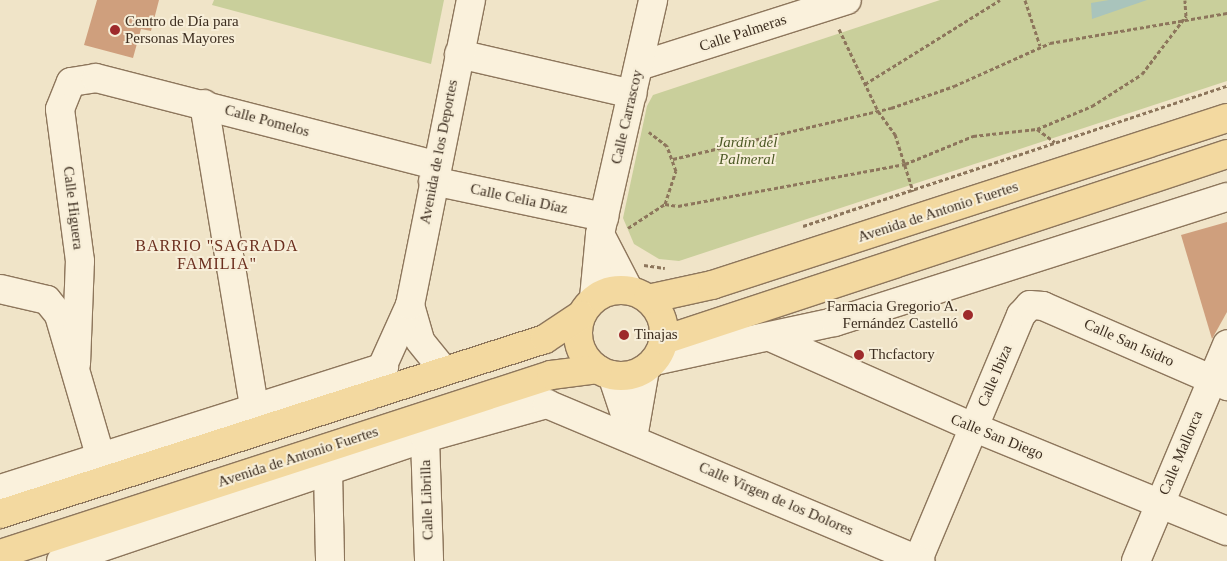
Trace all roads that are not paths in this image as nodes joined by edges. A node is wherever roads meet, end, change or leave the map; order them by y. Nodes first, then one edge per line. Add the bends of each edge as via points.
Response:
1 (471, 0) edge
2 (652, 0) edge
3 (838, 3) edge
4 (459, 54) junction
5 (639, 66) junction
6 (96, 78) joint
7 (204, 104) junction
8 (629, 106) junction
9 (1227, 118) edge
10 (1227, 154) edge
11 (434, 173) junction
12 (1227, 197) edge
13 (602, 225) junction
14 (13, 291) edge
15 (638, 295) junction
16 (0, 303) edge
17 (1030, 304) joint
18 (410, 305) junction
19 (587, 307) junction
20 (770, 338) junction
21 (1227, 344) edge
22 (654, 356) junction
23 (76, 364) junction
24 (384, 367) junction
25 (444, 371) junction
26 (605, 372) junction
27 (1220, 383) edge
28 (369, 396) junction
29 (547, 404) joint
30 (254, 406) junction
31 (972, 427) junction
32 (425, 438) junction
33 (633, 438) junction
34 (104, 469) junction
35 (328, 471) junction
36 (0, 490) edge
37 (1160, 503) junction
38 (0, 514) edge
39 (1227, 532) edge
40 (124, 538) edge
41 (0, 554) edge
42 (61, 561) edge
43 (330, 561) edge
44 (429, 561) edge
45 (919, 561) edge
46 (1136, 561) edge

1 - 4 street, Avenida de los Deportes
2 - 5 street, Calle Carrascoy
3 - 5 street, Calle Palmeras
4 - 8 street
4 - 11 street, Avenida de los Deportes
5 - 8 street, Calle Carrascoy
6 - 7 street, Calle Pomelos
6 - 23 street, Calle Higuera via 71,82 60,109 80,261
7 - 11 street, Calle Pomelos
7 - 30 street
8 - 13 street, Calle Carrascoy
9 - 15 main road, Avenida de Antonio Fuertes via 712,285
10 - 22 main road
11 - 13 street, Calle Celia Díaz
11 - 18 street, Avenida de los Deportes
12 - 20 street via 835,322
13 - 15 street via 614,265
13 - 19 street, Calle Carrascoy
14 - 16 street
14 - 23 street, Calle Higuera via 47,300 59,315
15 - 19 main road
15 - 22 main road via 661,317
17 - 27 street, Calle San Isidro via 1043,306
17 - 31 street, Calle Ibiza via 1020,315
18 - 24 street
18 - 25 street via 420,341
19 - 25 main road via 545,339
19 - 26 main road via 580,345
20 - 22 street
20 - 31 street, Calle San Diego
21 - 27 street, Calle Mallorca
22 - 26 main road
22 - 33 street
23 - 34 street, Calle Higuera
24 - 28 street
24 - 30 street
25 - 28 main road
26 - 33 street
26 - 40 main road, Avenida de Antonio Fuertes via 551,374
27 - 37 street, Calle Mallorca
28 - 34 main road
29 - 32 street, Avenida de Antonio Fuertes
29 - 33 street, Calle Virgen de los Dolores
30 - 34 street
31 - 37 street, Calle San Diego
31 - 45 street, Calle Ibiza
32 - 35 street, Avenida de Antonio Fuertes
32 - 44 street, Calle Librilla
33 - 45 street, Calle Virgen de los Dolores
34 - 36 street
34 - 38 main road
35 - 40 street, Avenida de Antonio Fuertes
35 - 43 street
37 - 39 street, Calle San Diego
37 - 46 street, Calle Mallorca
40 - 41 main road, Avenida de Antonio Fuertes
40 - 42 street, Avenida de Antonio Fuertes

